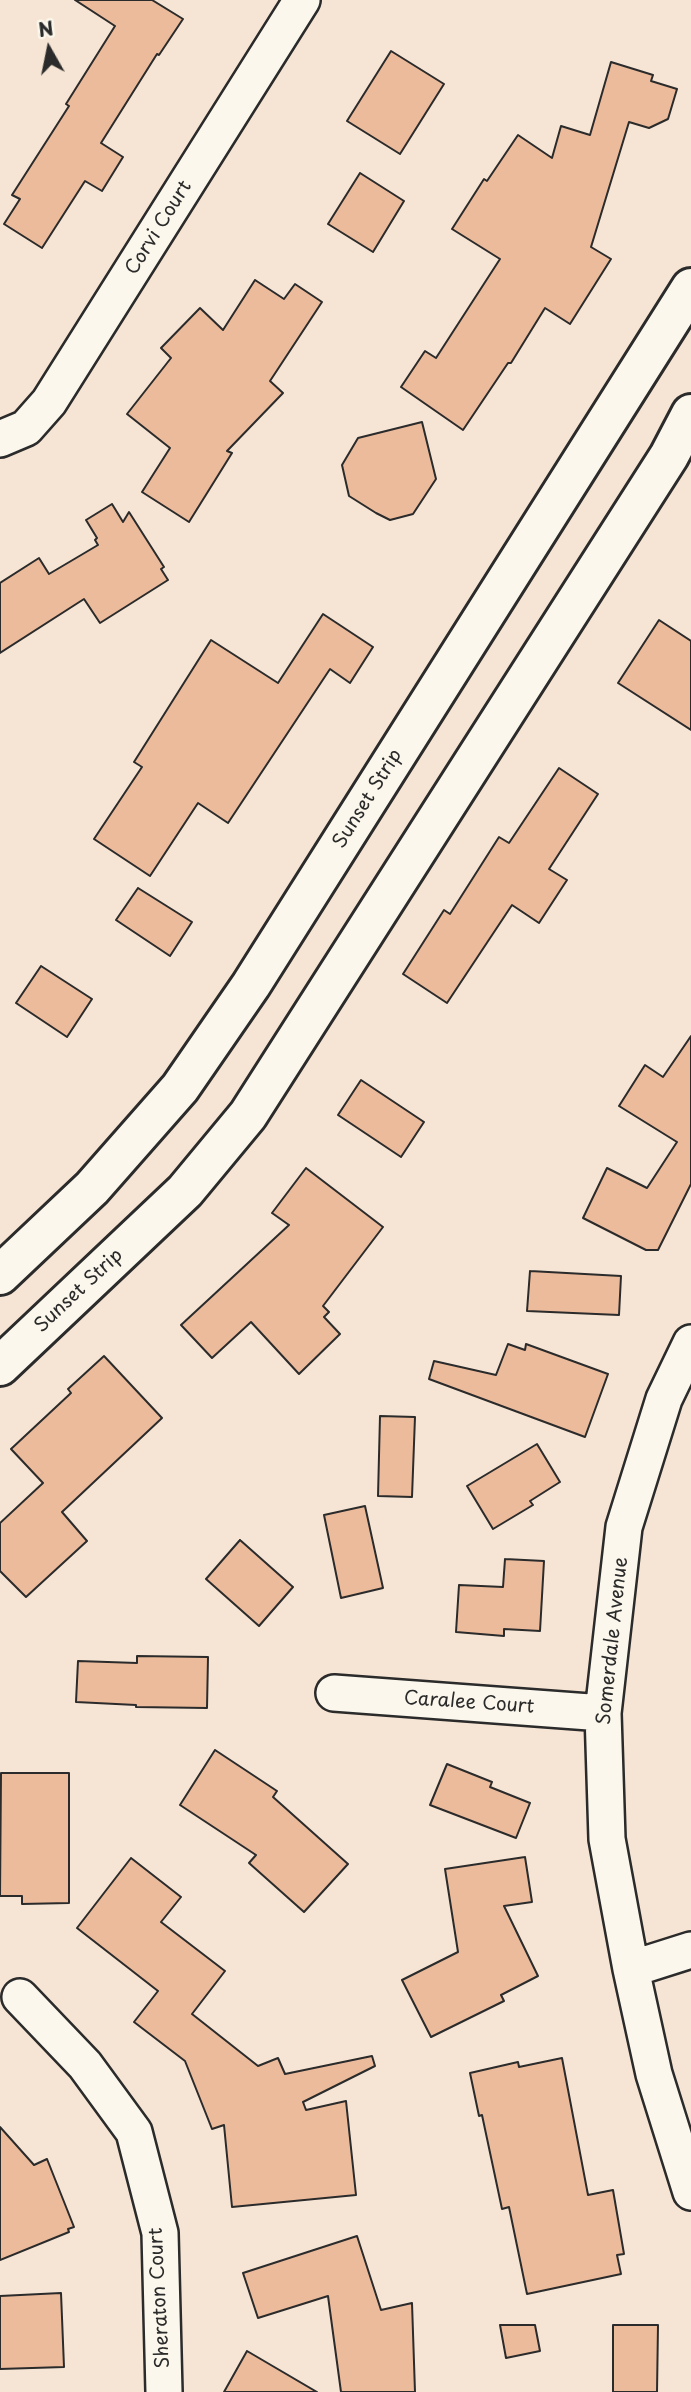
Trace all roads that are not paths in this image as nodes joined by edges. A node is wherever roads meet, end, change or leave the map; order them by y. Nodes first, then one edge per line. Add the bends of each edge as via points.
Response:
1 (302, 0) edge
2 (691, 288) edge
3 (691, 414) edge
4 (0, 439) edge
5 (0, 1275) edge
6 (691, 1343) edge
7 (0, 1366) edge
8 (334, 1693) dead end
9 (603, 1713) junction
10 (691, 1950) edge
11 (631, 1969) junction
12 (20, 1997) dead end
13 (691, 2192) edge
14 (164, 2392) edge

1 - 4 street, Corvi Court via 49,402 26,428
2 - 5 street, Sunset Strip via 251,985 180,1088 92,1188
3 - 7 street, Sunset Strip via 669,456 248,1115 185,1191
6 - 9 street, Somerdale Avenue via 664,1399 624,1527
8 - 9 street, Caralee Court
9 - 11 street, Somerdale Avenue via 607,1839
10 - 11 street
11 - 13 street, Somerdale Avenue via 654,2074
12 - 14 street, Sheraton Court via 85,2064 134,2132 160,2233

